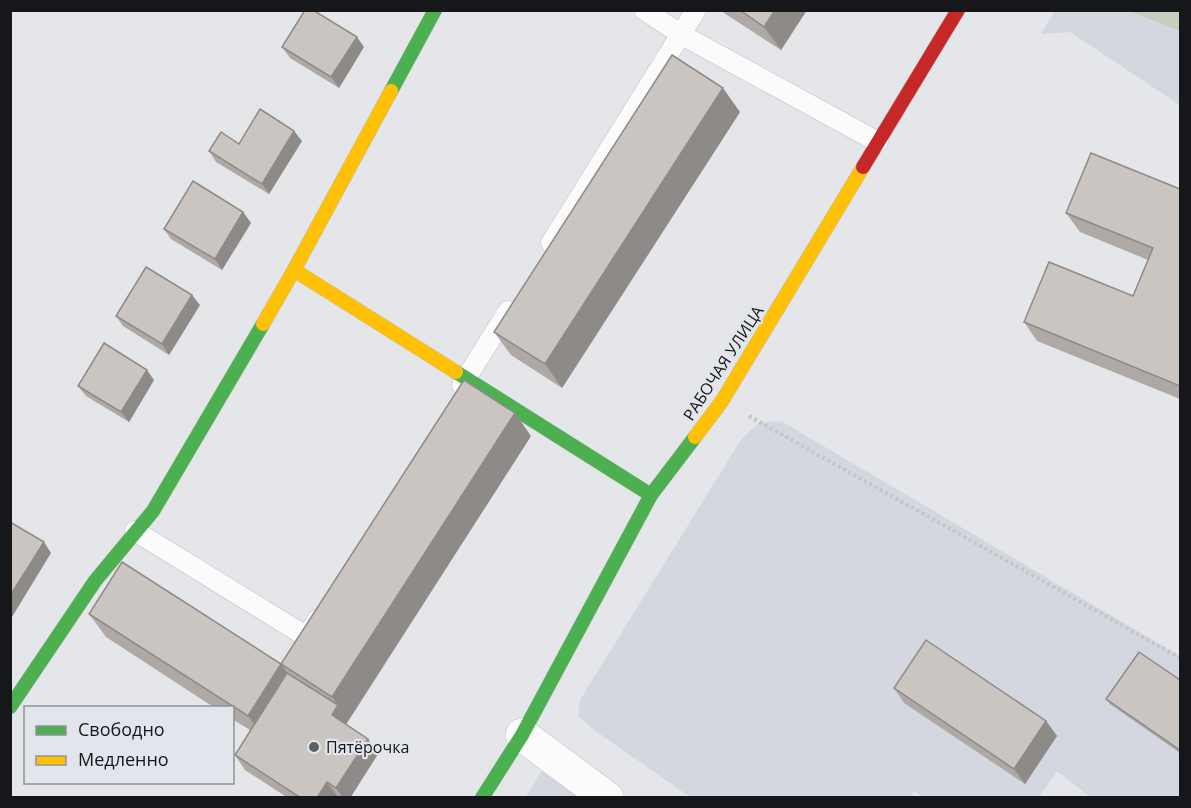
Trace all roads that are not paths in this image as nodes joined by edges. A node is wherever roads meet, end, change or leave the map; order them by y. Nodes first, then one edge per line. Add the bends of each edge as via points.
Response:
1 (435, 10) edge
2 (644, 10) edge
3 (696, 10) edge
4 (958, 10) edge
5 (682, 34) junction
6 (878, 142) junction
7 (542, 257) edge
8 (294, 270) junction
9 (517, 298) edge
10 (466, 379) junction
11 (454, 399) edge
12 (651, 495) junction
13 (135, 531) junction
14 (325, 607) edge
15 (10, 707) edge
16 (522, 735) junction
17 (482, 798) edge
18 (607, 798) edge

1 - 8 street
2 - 5 lane
3 - 5 lane
4 - 6 street, РАБОЧАЯ УЛИЦА
5 - 6 lane
5 - 7 lane
6 - 12 street, РАБОЧАЯ УЛИЦА via 722,400
8 - 10 street
8 - 13 street via 153,511
9 - 10 lane
10 - 11 lane
10 - 12 street
12 - 16 street, РАБОЧАЯ УЛИЦА
13 - 14 lane via 307,637
13 - 15 street via 70,614
16 - 17 street, РАБОЧАЯ УЛИЦА
16 - 18 street

